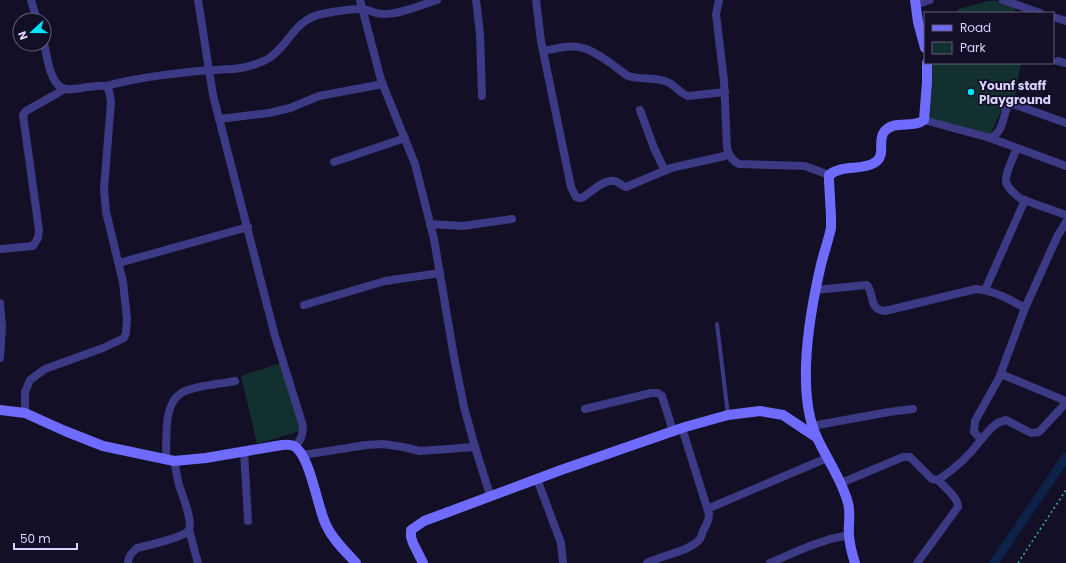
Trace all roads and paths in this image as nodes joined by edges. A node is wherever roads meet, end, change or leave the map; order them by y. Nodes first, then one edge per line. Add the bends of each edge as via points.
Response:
1 (31, 0) edge
2 (198, 0) edge
3 (360, 0) edge
4 (437, 0) edge
5 (476, 0) edge
6 (536, 0) edge
7 (930, 0) edge
8 (1003, 0) edge
9 (718, 2) edge
10 (915, 2) edge
11 (1021, 3) edge
12 (362, 9) junction
13 (35, 12) edge
14 (1038, 12) edge
15 (1054, 17) edge
16 (1066, 21) edge
17 (924, 43) edge
18 (543, 51) junction
19 (46, 52) edge
20 (927, 64) edge
21 (209, 70) junction
22 (383, 84) junction
23 (106, 86) junction
24 (65, 89) junction
25 (725, 92) junction
26 (482, 96) dead end
27 (640, 110) dead end
28 (219, 119) junction
29 (924, 120) junction
30 (1066, 122) edge
31 (405, 138) junction
32 (990, 138) junction
33 (1017, 148) junction
34 (729, 155) junction
35 (334, 162) dead end
36 (1066, 166) edge
37 (665, 171) junction
38 (829, 175) junction
39 (1025, 200) junction
40 (1066, 215) edge
41 (512, 219) dead end
42 (1066, 222) edge
43 (430, 224) junction
44 (248, 227) junction
45 (0, 249) edge
46 (119, 263) junction
47 (440, 274) junction
48 (815, 290) junction
49 (985, 290) junction
50 (0, 303) edge
51 (304, 305) dead end
52 (1025, 308) junction
53 (1, 322) edge
54 (717, 324) dead end
55 (0, 358) edge
56 (1001, 374) junction
57 (235, 381) dead end
58 (1066, 402) edge
59 (585, 409) dead end
60 (913, 409) dead end
61 (0, 410) edge
62 (25, 413) junction
63 (728, 415) junction
64 (812, 426) junction
65 (678, 430) junction
66 (816, 437) junction
67 (980, 441) junction
68 (295, 447) junction
69 (475, 447) junction
70 (244, 451) junction
71 (303, 455) junction
72 (827, 458) junction
73 (170, 460) junction
74 (537, 479) junction
75 (938, 480) junction
76 (840, 483) junction
77 (1066, 490) edge
78 (490, 496) junction
79 (707, 509) junction
80 (248, 521) dead end
81 (189, 530) junction
82 (849, 535) junction
83 (128, 563) edge
84 (198, 563) edge
85 (356, 563) edge
86 (423, 563) edge
87 (563, 563) edge
88 (647, 563) edge
89 (770, 563) edge
90 (855, 563) edge
91 (916, 563) edge
92 (1018, 563) edge

1 - 13 street
2 - 21 street
3 - 12 street
4 - 12 street via 385,14
5 - 26 street
6 - 18 street
7 - 10 street
8 - 11 street
9 - 25 street via 716,14
10 - 17 street
11 - 14 street
12 - 21 street via 309,18 295,29 271,58 238,68
12 - 22 street
15 - 16 street
18 - 25 street via 582,47 628,76 664,80 688,96
18 - 37 street via 571,187 576,197 582,198 602,184 615,181 626,187
19 - 24 street via 54,80 58,86
20 - 29 street
21 - 23 street via 134,79
21 - 28 street
22 - 28 street via 319,96 290,108 269,113
22 - 31 street
23 - 24 street
23 - 46 street via 111,101 104,190 106,212
24 - 45 street via 26,111 24,115 38,238 33,246
25 - 34 street
27 - 37 street
28 - 44 street
29 - 32 street
29 - 38 street via 915,125 896,125 885,131 882,135 881,155 874,164 839,169
30 - 32 street via 1017,105 1010,105 997,134
31 - 35 street
31 - 43 street via 415,164
32 - 33 street
33 - 36 street
33 - 39 street via 1006,179 1016,196
34 - 37 street
34 - 38 street via 739,164 805,166
38 - 48 street via 830,228
39 - 40 street
39 - 49 street
41 - 43 street via 463,226
42 - 52 street
43 - 47 street
44 - 46 street
44 - 68 street via 274,336 303,426 303,434
46 - 62 street via 127,319 124,338 45,369 30,380 25,392
47 - 51 street via 385,281
47 - 69 street via 456,364
48 - 49 street via 868,286 875,307 885,311 967,290
48 - 64 street via 807,345 806,391
49 - 52 street
50 - 53 street
52 - 56 street
53 - 55 street
54 - 63 lane
56 - 58 street
56 - 67 street via 975,421 974,432
57 - 73 street via 190,389 180,393 173,400 168,415
58 - 67 street via 1039,432 1031,433 1006,420 996,424
59 - 65 street via 658,393 662,396
60 - 64 street
61 - 62 street
62 - 73 street via 103,446
63 - 65 street
63 - 66 street via 760,411 783,415
64 - 66 street
65 - 74 street
65 - 79 street
66 - 72 street
67 - 75 street via 965,458
68 - 70 street via 282,445
68 - 71 street
69 - 71 street via 420,451 382,444
69 - 78 street
70 - 73 street via 206,458
70 - 80 street
71 - 85 street via 326,525 332,537
72 - 76 street
72 - 79 street
73 - 81 street via 188,514
74 - 78 street
74 - 87 street via 561,543
75 - 76 street via 932,478 910,456
75 - 91 street via 958,502 958,507
76 - 82 street via 848,503
77 - 92 path
78 - 86 street via 415,526 411,537
79 - 88 street via 709,520 698,541 673,554
81 - 83 street via 176,537 137,548 132,552
81 - 84 street
82 - 89 street via 831,538
82 - 90 street

